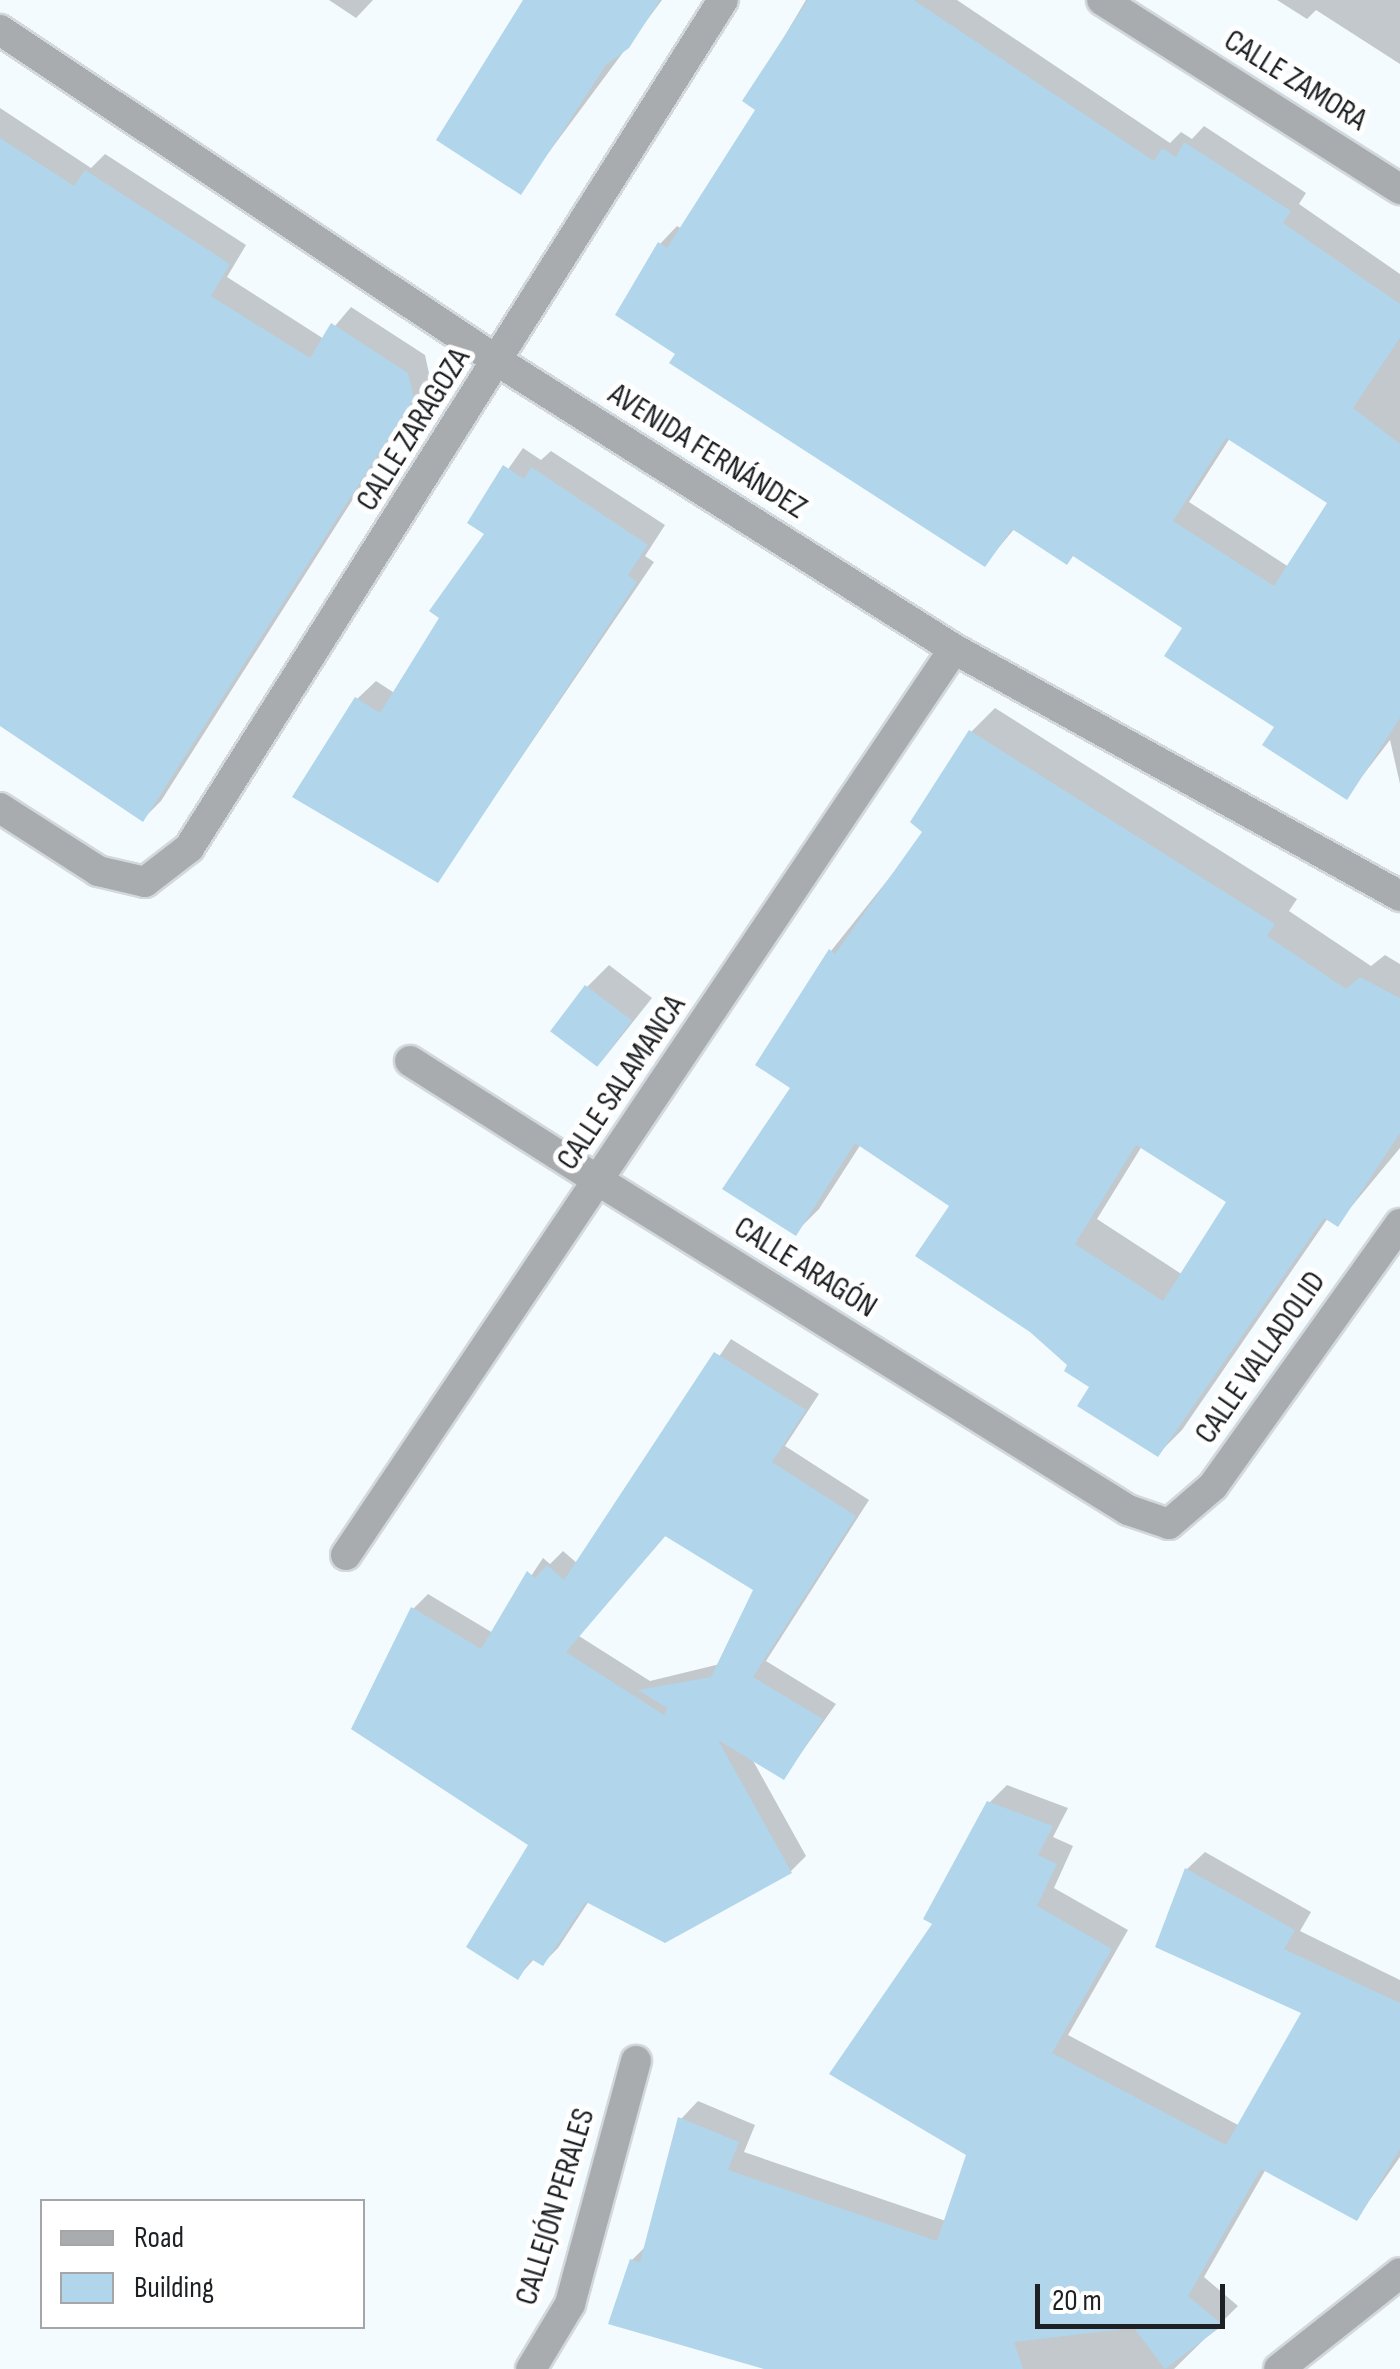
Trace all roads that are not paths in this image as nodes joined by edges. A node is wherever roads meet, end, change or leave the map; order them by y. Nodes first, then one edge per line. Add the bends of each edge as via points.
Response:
1 (722, 0) edge
2 (1102, 0) edge
3 (0, 30) edge
4 (1400, 189) edge
5 (499, 362) junction
6 (954, 649) junction
7 (0, 808) edge
8 (1400, 896) edge
9 (410, 1061) dead end
10 (599, 1181) junction
11 (1400, 1224) edge
12 (1168, 1524) joint
13 (346, 1555) dead end
14 (636, 2061) dead end
15 (1400, 2274) edge
16 (532, 2369) edge
17 (1279, 2369) edge

1 - 5 street, CALLE ZARAGOZA
2 - 4 street, CALLE ZAMORA
3 - 5 street, AVENIDA FERNÁNDEZ
5 - 6 street, AVENIDA FERNÁNDEZ
5 - 7 street, CALLE ZARAGOZA via 190,848 144,882 98,872
6 - 8 street, AVENIDA FERNÁNDEZ
6 - 10 street, CALLE SALAMANCA
9 - 10 street, CALLE ARAGÓN
10 - 12 street, CALLE ARAGÓN via 1128,1510
10 - 13 street, CALLE SALAMANCA
11 - 12 street, CALLE VALLADOLID via 1213,1486
14 - 16 street, CALLEJÓN PERALES via 570,2304
15 - 17 street

